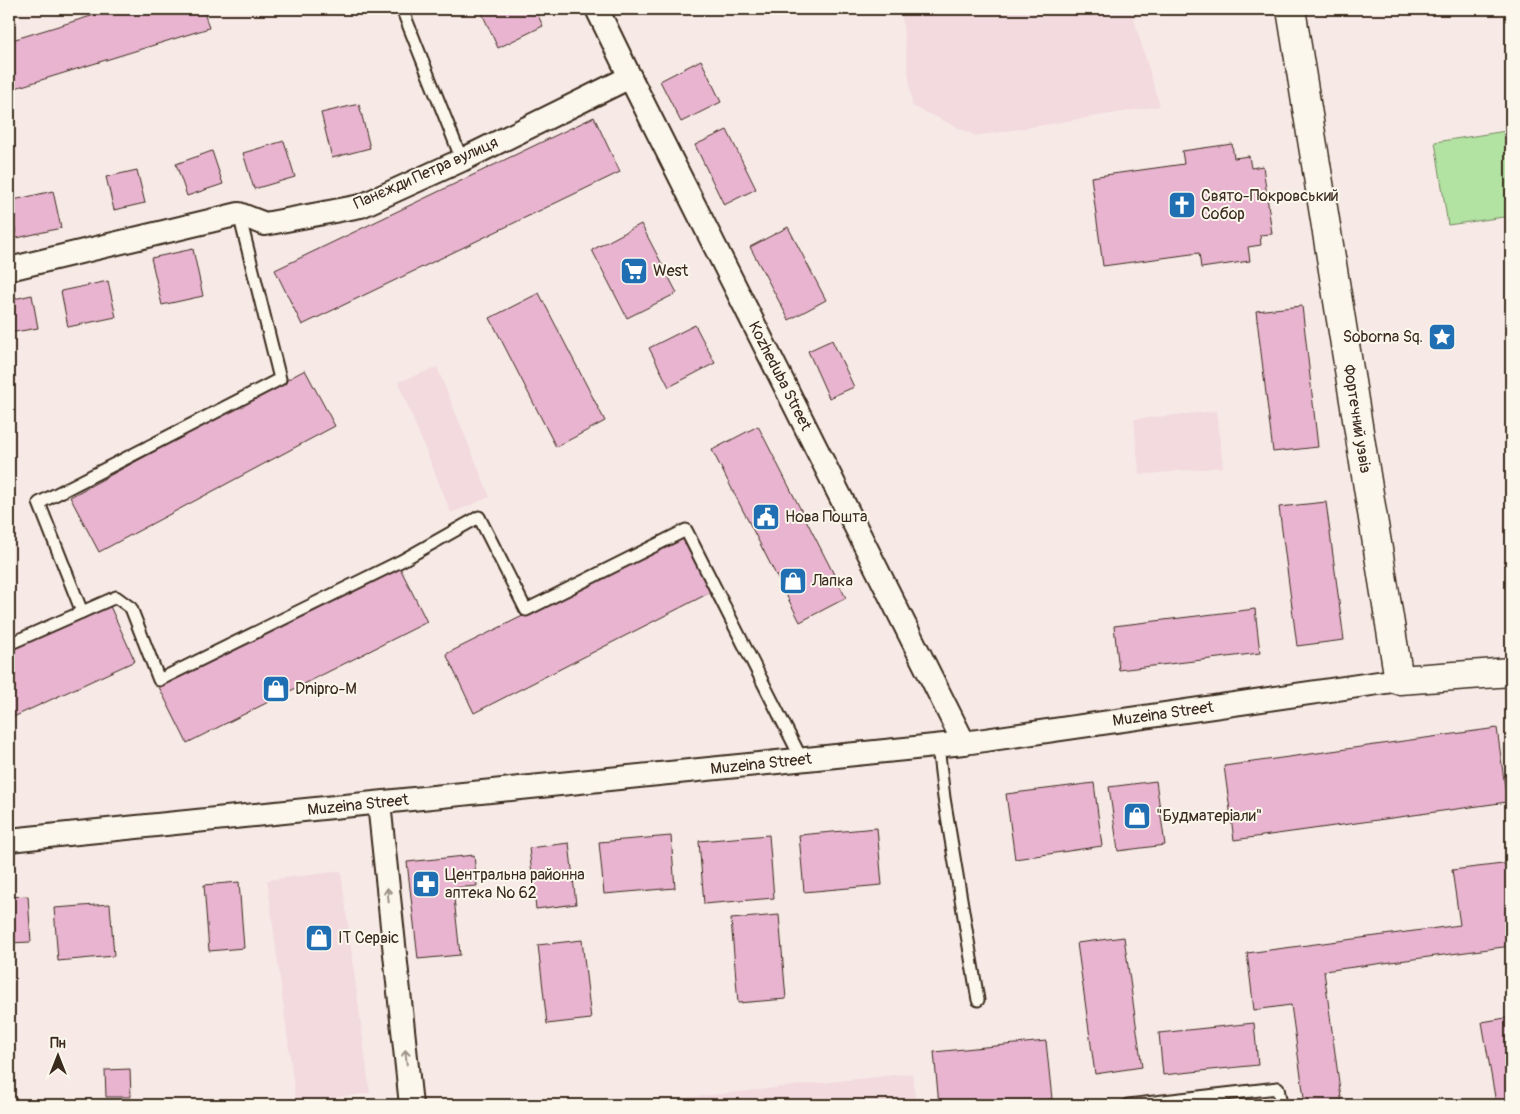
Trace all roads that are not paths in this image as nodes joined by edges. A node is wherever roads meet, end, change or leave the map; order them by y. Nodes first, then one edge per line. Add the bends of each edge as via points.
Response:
1 (402, 9) edge
2 (597, 9) edge
3 (1291, 9) edge
4 (630, 77) junction
5 (462, 160) junction
6 (239, 214) junction
7 (9, 270) edge
8 (82, 612) junction
9 (9, 644) edge
10 (1511, 672) edge
11 (1399, 680) junction
12 (964, 743) junction
13 (938, 746) junction
14 (802, 760) junction
15 (379, 803) junction
16 (9, 840) edge
17 (978, 1000) dead end
18 (411, 1105) edge
19 (1128, 1105) edge
20 (1281, 1105) edge

1 - 5 lane
2 - 4 street, Kozheduba Street
3 - 11 street, Фортечний узвіз
4 - 5 street, Панєжди Петра вулиця
4 - 12 street, Kozheduba Street
5 - 6 street, Панєжди Петра вулиця via 361,206 265,224
6 - 7 street
6 - 8 lane via 280,379 39,503
8 - 9 lane
8 - 14 lane via 116,597 131,608 159,680 401,561 480,517 526,610 686,530
10 - 11 street, Muzeina Street
11 - 12 street, Muzeina Street
12 - 13 street, Muzeina Street
13 - 14 street, Muzeina Street
13 - 17 lane
14 - 15 street, Muzeina Street
15 - 16 street, Muzeina Street
18 -> 15 street
19 - 20 lane via 1278,1088

